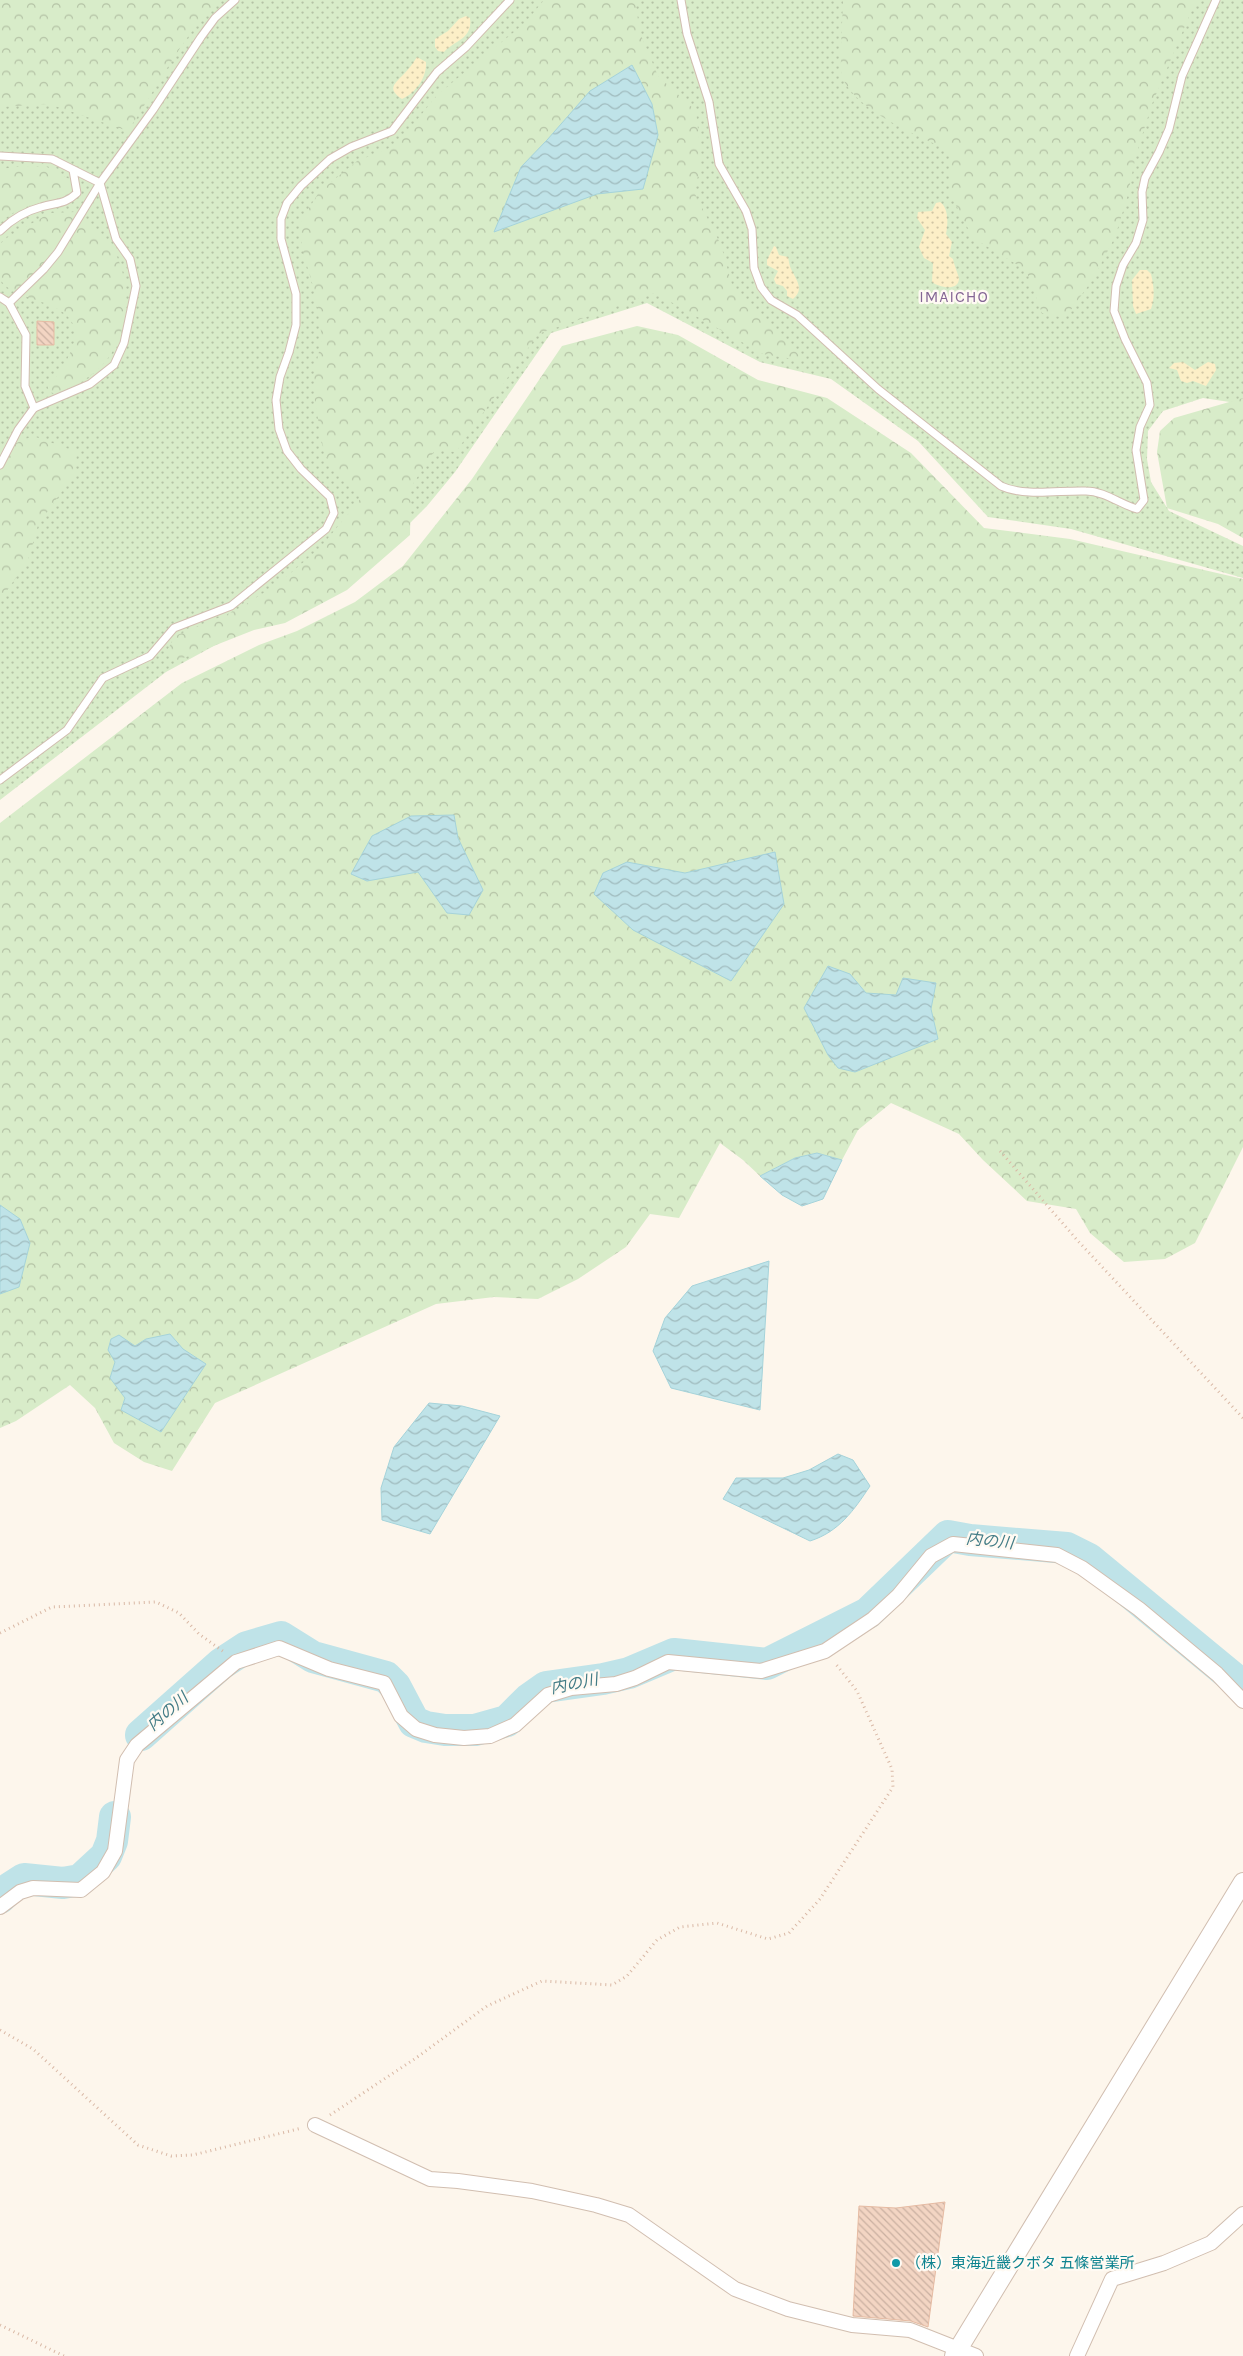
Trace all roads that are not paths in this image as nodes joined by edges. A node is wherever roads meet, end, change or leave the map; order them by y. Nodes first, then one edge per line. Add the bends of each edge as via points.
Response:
1 (235, 0) edge
2 (510, 0) edge
3 (682, 0) edge
4 (1216, 0) edge
5 (0, 156) edge
6 (73, 170) junction
7 (100, 183) junction
8 (0, 231) edge
9 (0, 297) edge
10 (9, 303) junction
11 (34, 408) junction
12 (0, 465) edge
13 (0, 780) edge
14 (1243, 1701) edge
15 (1243, 1882) edge
16 (0, 1906) edge
17 (315, 2125) road end
18 (1243, 2214) edge
19 (956, 2353) edge
20 (976, 2356) edge
21 (1077, 2356) edge

1 - 7 lane via 215,18
2 - 13 lane via 466,47 437,72 392,131 330,159 287,203 281,219 282,240 296,301 296,325 276,400 279,429 287,451 330,498 334,513 326,529 231,606 174,628 150,656 103,678 67,730
3 - 4 lane via 687,34 709,102 719,164 746,211 752,229 754,268 760,287 771,300 797,315 878,389 1001,486 1014,492 1087,490 1137,509 1144,500 1136,450 1140,426 1150,405 1147,384 1114,311 1116,286 1143,220 1145,178 1169,129 1182,76
5 - 6 lane via 52,159
6 - 7 lane
6 - 8 lane via 77,193 67,202 22,214
7 - 10 lane via 58,252
7 - 11 lane via 116,239 130,259 136,286 124,343 114,365 90,384
9 - 10 lane
10 - 11 lane via 26,334 25,386
11 - 12 lane
14 - 16 street via 1217,1674 1140,1609 1082,1568 1057,1555 952,1544 931,1556 898,1596 873,1619 825,1651 761,1671 668,1662 616,1684 571,1688 548,1694 515,1725 490,1736 464,1738 416,1729 401,1716 384,1683 329,1669 279,1648 236,1662 137,1745 127,1760 115,1851 103,1872 81,1890 34,1888 20,1892
15 - 19 street
17 - 19 street via 430,2179 532,2191 629,2215 735,2289 788,2309 852,2325 910,2330
18 - 21 street via 1211,2243 1164,2263 1112,2279
19 - 20 street

